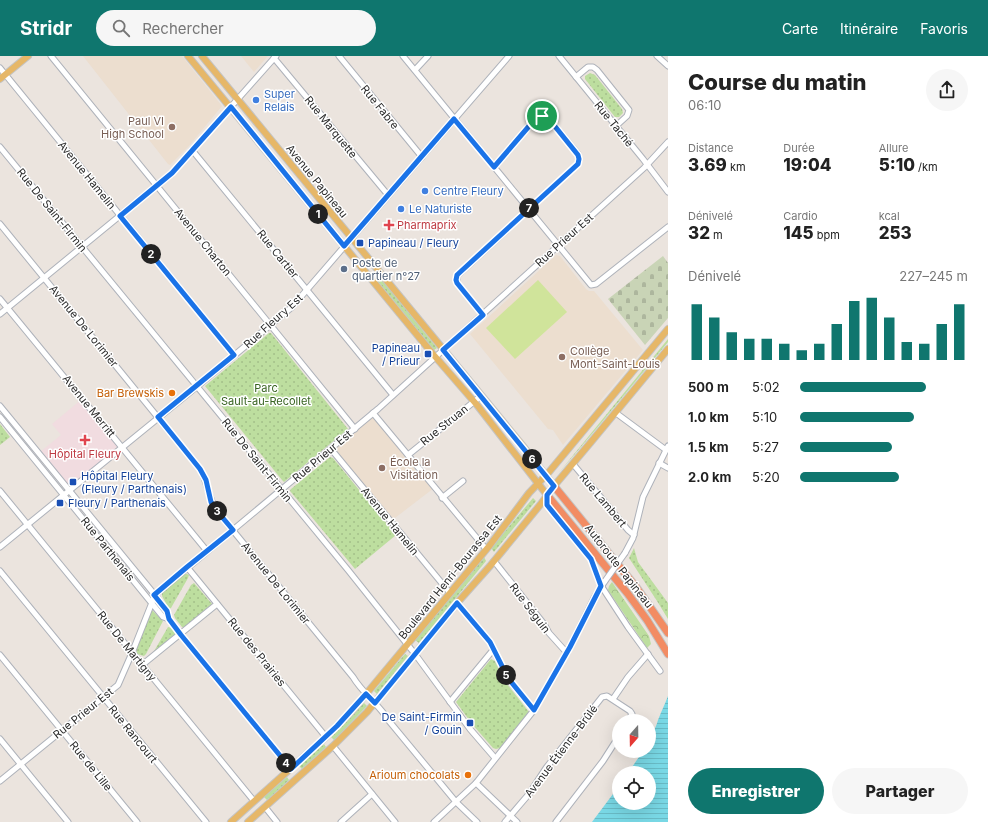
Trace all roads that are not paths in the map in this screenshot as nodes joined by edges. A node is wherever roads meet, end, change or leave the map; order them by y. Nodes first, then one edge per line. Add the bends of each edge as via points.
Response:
1 (28, 56) edge
2 (51, 56) edge
3 (188, 56) edge
4 (202, 56) edge
5 (339, 56) edge
6 (403, 56) edge
7 (428, 56) edge
8 (509, 56) edge
9 (559, 56) edge
10 (657, 56) edge
11 (275, 57) edge
12 (668, 66) edge
13 (0, 68) edge
14 (414, 70) junction
15 (2, 77) edge
16 (576, 77) junction
17 (238, 100) junction
18 (231, 107) junction
19 (454, 119) junction
20 (616, 126) junction
21 (668, 142) edge
22 (0, 147) edge
23 (192, 150) junction
24 (422, 157) junction
25 (647, 165) junction
26 (494, 167) junction
27 (157, 185) junction
28 (668, 192) edge
29 (388, 195) junction
30 (528, 209) junction
31 (120, 216) junction
32 (0, 224) edge
33 (668, 226) edge
34 (351, 238) junction
35 (558, 245) junction
36 (344, 246) junction
37 (82, 247) junction
38 (44, 278) junction
39 (307, 290) junction
40 (0, 299) edge
41 (8, 308) junction
42 (0, 314) edge
43 (483, 315) junction
44 (271, 325) junction
45 (668, 329) edge
46 (668, 349) edge
47 (443, 350) junction
48 (234, 355) junction
49 (436, 357) junction
50 (197, 387) junction
51 (393, 395) junction
52 (480, 396) junction
53 (474, 401) junction
54 (0, 406) edge
55 (373, 413) junction
56 (616, 413) junction
57 (0, 417) edge
58 (158, 417) junction
59 (354, 429) junction
60 (122, 447) junction
61 (331, 448) junction
62 (667, 448) edge
63 (40, 455) junction
64 (408, 455) junction
65 (35, 460) junction
66 (659, 463) junction
67 (573, 464) junction
68 (668, 468) edge
69 (56, 474) junction
70 (546, 476) junction
71 (50, 478) junction
72 (463, 481) dead end
73 (538, 483) junction
74 (554, 486) junction
75 (70, 490) junction
76 (282, 490) junction
77 (0, 491) edge
78 (64, 495) junction
79 (547, 495) junction
80 (442, 498) junction
81 (28, 525) junction
82 (233, 530) junction
83 (634, 535) junction
84 (0, 547) edge
85 (486, 549) junction
86 (207, 551) junction
87 (494, 561) junction
88 (187, 567) junction
89 (0, 571) edge
90 (601, 586) junction
91 (450, 592) junction
92 (154, 595) junction
93 (152, 602) junction
94 (457, 603) junction
95 (217, 604) junction
96 (169, 619) junction
97 (668, 633) edge
98 (181, 635) junction
99 (407, 645) junction
100 (493, 650) junction
101 (132, 653) junction
102 (567, 653) junction
103 (415, 654) junction
104 (648, 654) junction
105 (668, 654) edge
106 (0, 655) edge
107 (142, 665) junction
108 (660, 671) dead end
109 (366, 694) junction
110 (103, 697) junction
111 (613, 700) junction
112 (450, 702) junction
113 (375, 703) junction
114 (534, 710) junction
115 (632, 714) edge
116 (62, 730) junction
117 (326, 737) junction
118 (0, 739) edge
119 (334, 746) junction
120 (612, 747) edge
121 (495, 758) junction
122 (20, 764) junction
123 (291, 769) junction
124 (0, 781) edge
125 (476, 783) junction
126 (372, 794) junction
127 (254, 801) junction
128 (456, 802) junction
129 (265, 807) junction
130 (510, 816) junction
131 (68, 822) edge
132 (137, 822) edge
133 (206, 822) edge
134 (231, 822) edge
135 (248, 822) edge
136 (278, 822) edge
137 (340, 822) edge
138 (394, 822) edge
139 (434, 822) edge
140 (477, 822) edge
141 (505, 822) edge
142 (517, 822) edge
143 (556, 822) edge

1 - 15 main road
2 - 27 street, Avenue Charton
3 - 18 main road, Avenue Papineau
4 - 17 main road, Avenue Papineau
5 - 24 street, Rue Fabre
6 - 14 street
7 - 14 street
8 - 19 street, Rue Fleury Est
9 - 16 street, Rue Taché
10 - 12 street
11 - 17 street
11 - 29 street, Rue Marquette
13 - 15 street, Avenue Hamelin
14 - 19 street
15 - 31 street, Avenue Hamelin
16 - 20 street, Rue Taché
16 - 20 street via 590,66 597,70 629,110 628,116
17 - 18 street
17 - 34 main road, Avenue Papineau
18 - 23 street
18 - 36 main road, Avenue Papineau
19 - 24 street, Rue Fleury Est
19 - 26 street
20 - 25 street, Rue Taché
21 - 25 street, Rue Prieur Est
22 - 37 street, Rue De Saint-Firmin
23 - 27 street via 172,173
23 - 39 street, Rue Cartier
24 - 29 street, Rue Fleury Est
25 - 28 street, Rue Taché
25 - 35 street, Rue Prieur Est
26 - 30 street
26 - 30 street via 537,118 548,118 559,131 578,155 578,163
27 - 31 street
27 - 44 street, Avenue Charton
29 - 34 street, Rue Fleury Est
30 - 35 street
30 - 43 street via 456,276 457,283
31 - 37 street
31 - 48 street, Avenue Hamelin
32 - 38 street, Avenue De Lorimier
33 - 35 street via 592,285
34 - 36 street, Rue Fleury Est
34 - 47 main road, Avenue Papineau
35 - 43 street, Rue Prieur Est
36 - 39 street, Rue Fleury Est
36 - 49 main road, Avenue Papineau
37 - 38 street
37 - 50 street, Rue De Saint-Firmin
38 - 41 street
38 - 58 street, Avenue De Lorimier
39 - 44 street, Rue Fleury Est
39 - 51 street, Rue Cartier
40 - 41 street, Avenue Merritt
41 - 42 street
41 - 60 street, Avenue Merritt
43 - 47 street, Rue Prieur Est
44 - 48 street, Rue Fleury Est
44 - 59 street, Avenue Charton
45 - 70 main road, Boulevard Henri-Bourassa Est
46 - 56 main road, Boulevard Henri-Bourassa Est
47 - 49 street, Rue Prieur Est
47 - 52 main road, Avenue Papineau
48 - 50 street, Rue Fleury Est
49 - 51 street, Rue Prieur Est
49 - 53 main road, Avenue Papineau
50 - 58 street, Rue Fleury Est
50 - 76 street, Rue De Saint-Firmin
51 - 55 street, Rue Prieur Est
52 - 53 street, Rue Struan
52 - 70 main road, Avenue Papineau
53 - 64 street, Rue Struan
53 - 73 main road, Avenue Papineau
54 - 63 street, Rue Parthenais
55 - 59 street, Rue Prieur Est
55 - 64 street
56 - 62 street
56 - 67 main road, Boulevard Henri-Bourassa Est
57 - 65 street, Rue Parthenais
58 - 60 street, Rue Fleury Est
58 - 82 street, Avenue De Lorimier via 200,469 206,480 211,502
59 - 61 street, Rue Prieur Est
60 - 75 street, Rue Fleury Est
60 - 86 street, Avenue Merritt
61 - 76 street, Rue Prieur Est
61 - 91 street, Avenue Hamelin
62 - 66 street
63 - 65 street
63 - 69 street, Rue Parthenais
64 - 80 street
65 - 71 street, Rue Parthenais
66 - 68 street
66 - 83 street via 642,501
67 - 74 main road, Boulevard Henri-Bourassa Est
67 - 83 street, Rue Lambert
69 - 71 street
69 - 75 street, Rue Parthenais
70 - 73 main road, Boulevard Henri-Bourassa Est
70 - 74 main road, Avenue Papineau
71 - 78 street, Rue Parthenais
72 - 80 street
73 - 79 main road, Avenue Papineau
73 - 85 main road, Boulevard Henri-Bourassa Est
74 - 79 main road, Boulevard Henri-Bourassa Est
74 - 97 highway, Autoroute Papineau via 636,587
75 - 78 street, Rue Fleury Est
75 - 92 street, Rue Parthenais
76 - 82 street, Rue Prieur Est
76 - 99 street, Rue De Saint-Firmin
77 - 81 street, Rue De Martigny
78 - 81 street, Rue Fleury Est
78 - 93 street, Rue Parthenais
79 - 87 main road, Boulevard Henri-Bourassa Est
79 - 90 street, Avenue Papineau via 547,505 591,559
79 - 105 highway, Autoroute Papineau via 631,598
80 - 85 street
81 - 84 street, Rue Fleury Est
81 - 101 street, Rue De Martigny
82 - 86 street, Rue Prieur Est
82 - 109 street, Avenue De Lorimier
83 - 90 street, bridge via 625,553
85 - 91 main road, Boulevard Henri-Bourassa Est
86 - 88 street, Rue Prieur Est
87 - 94 main road, Boulevard Henri-Bourassa Est
87 - 102 street, Rue Séguin
88 - 92 street, Rue Prieur Est
88 - 95 street, Rue des Prairies
89 - 110 street, Rue Rancourt
90 - 102 street
90 - 104 street, Avenue Papineau
91 - 99 main road, Boulevard Henri-Bourassa Est
92 - 93 street, Rue Prieur Est
92 - 96 street, Rue Parthenais via 167,611
93 - 96 street, Rue Parthenais via 163,617
93 - 101 street, Rue Prieur Est
94 - 100 street via 490,642
94 - 103 main road, Boulevard Henri-Bourassa Est
95 - 98 street
95 - 117 street, Rue des Prairies
96 - 98 street, Rue Parthenais
98 - 107 street
98 - 123 street, Rue Parthenais
99 - 103 street, Rue De Saint-Firmin
99 - 109 main road, Boulevard Henri-Bourassa Est
100 - 112 street
100 - 114 street via 508,678
101 - 107 street, Rue De Martigny
101 - 110 street, Rue Prieur Est via 118,685
102 - 114 street
103 - 112 street, Rue De Saint-Firmin
103 - 113 main road, Boulevard Henri-Bourassa Est
104 - 108 street, Avenue Papineau
104 - 111 street
106 - 116 street, Rue de Lille
107 - 127 street, Rue De Martigny
109 - 113 street, Avenue De Lorimier
109 - 117 main road, Boulevard Henri-Bourassa Est
110 - 116 street, Rue Prieur Est
110 - 133 street, Rue Rancourt
111 - 115 street
111 - 130 street, Avenue Étienne-Brûlé via 606,696 601,698
112 - 121 street, Rue De Saint-Firmin
113 - 119 main road, Boulevard Henri-Bourassa Est
113 - 128 street, Avenue De Lorimier
114 - 121 street
116 - 122 street, Rue Prieur Est
116 - 132 street, Rue de Lille
117 - 123 main road, Boulevard Henri-Bourassa Est
118 - 122 street
119 - 126 street
119 - 129 main road, Boulevard Henri-Bourassa Est
120 - 143 street
121 - 125 street
122 - 124 street, Rue Prieur Est
122 - 131 street
123 - 127 main road, Boulevard Henri-Bourassa Est
125 - 128 street
125 - 130 street
126 - 137 street
126 - 138 street
127 - 134 main road, Boulevard Henri-Bourassa Est
128 - 139 street
128 - 140 street, Avenue De Lorimier
129 - 135 main road, Boulevard Henri-Bourassa Est
129 - 136 street
130 - 141 street, Avenue Étienne-Brûlé
130 - 142 street

